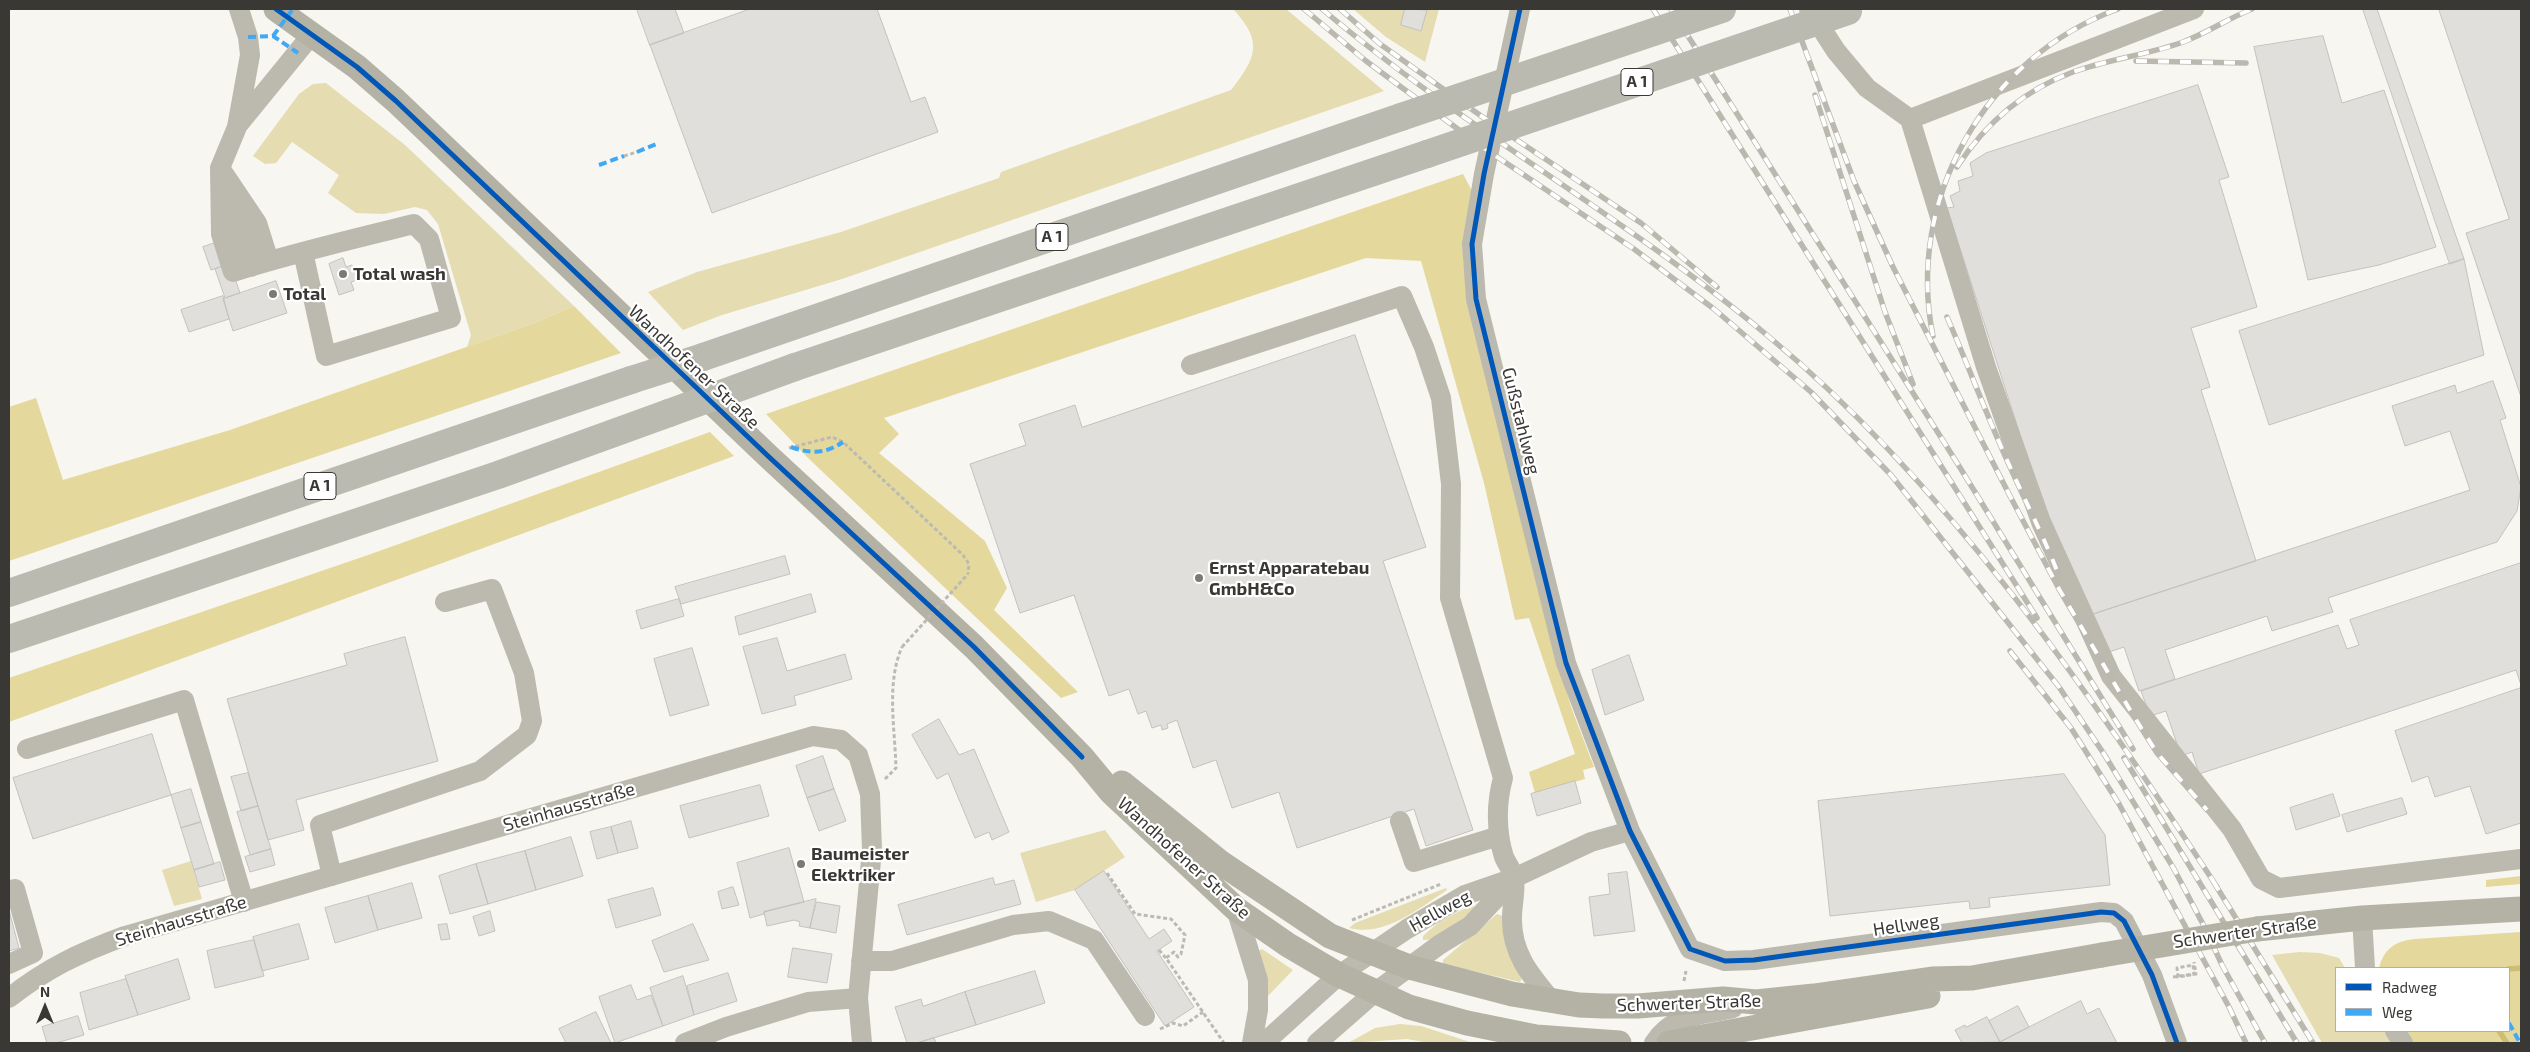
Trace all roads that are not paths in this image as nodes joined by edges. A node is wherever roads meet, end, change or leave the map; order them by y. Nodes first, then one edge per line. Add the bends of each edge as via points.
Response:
1 (239, 9) edge
2 (276, 9) edge
3 (1520, 9) edge
4 (1722, 9) edge
5 (1808, 9) edge
6 (2194, 9) edge
7 (1851, 10) edge
8 (313, 33) junction
9 (1910, 119) junction
10 (237, 127) junction
11 (220, 168) junction
12 (303, 252) junction
13 (260, 264) junction
14 (1191, 365) dead end
15 (9, 592) edge
16 (124, 602) junction
17 (445, 602) dead end
18 (9, 639) edge
19 (9, 647) edge
20 (27, 749) dead end
21 (1082, 757) junction
22 (1400, 821) dead end
23 (1630, 831) junction
24 (1499, 836) junction
25 (2521, 859) edge
26 (332, 876) junction
27 (1514, 878) junction
28 (9, 890) edge
29 (244, 902) junction
30 (1236, 909) junction
31 (2521, 909) edge
32 (2362, 918) junction
33 (1371, 953) junction
34 (861, 961) junction
35 (9, 964) edge
36 (1408, 967) junction
37 (2365, 967) edge
38 (1339, 975) junction
39 (1972, 978) junction
40 (1374, 993) junction
41 (9, 998) edge
42 (858, 998) junction
43 (1552, 1001) junction
44 (1756, 1002) junction
45 (1638, 1006) junction
46 (1152, 1022) road end
47 (2396, 1032) edge
48 (1666, 1041) edge
49 (1577, 1042) edge
50 (686, 1043) edge
51 (862, 1043) edge
52 (1252, 1043) edge
53 (1264, 1043) edge
54 (1317, 1043) edge
55 (1619, 1043) edge
56 (2177, 1043) edge
57 (2403, 1043) edge

1 - 10 street via 250,55
2 - 8 main road, Wandhofener Straße
3 - 23 street, Gußstahlweg via 1472,244 1476,299 1566,663
4 - 15 highway, A 1, bridge
5 - 9 street via 1836,51 1867,88
6 - 9 street
7 - 16 highway, A 1, bridge via 795,367 498,475
8 - 10 street
8 - 21 main road, Wandhofener Straße via 396,101 768,456 974,647
9 - 25 street via 1986,367 2041,522 2111,676 2232,829 2261,879 2279,888
10 - 11 street
11 - 13 street via 257,222
11 - 13 street via 221,234 233,272
12 - 12 street via 326,356 451,318 429,240 414,224
12 - 13 street
14 - 24 street via 1402,296 1441,398 1451,484 1450,598 1503,778 1498,796
16 - 18 highway, A 1
16 - 19 highway
17 - 26 street via 492,589 524,673 532,721 527,735 480,771 320,825
20 - 29 street via 184,700
21 - 30 main road, Wandhofener Straße via 1146,827
21 - 33 main road, Wandhofener Straße via 1123,784 1221,864 1290,911 1330,936
22 - 24 street via 1414,862
23 - 27 street, Hellweg via 1591,842
23 - 56 street, Hellweg via 1690,949 1725,961 1764,959 2101,912 2114,913 2124,921 2152,974
24 - 27 street via 1504,858
26 - 29 street, Steinhausstraße
26 - 34 street, Steinhausstraße via 813,736 841,740 858,755 870,794 872,850
27 - 33 street, Hellweg via 1465,895
27 - 36 street, Hellweg via 1470,926
27 - 43 street via 1513,941 1523,964
28 - 35 street via 15,888 33,953
29 - 41 street, Steinhausstraße via 75,954
30 - 38 main road, Wandhofener Straße
30 - 52 street via 1258,980 1258,1010
31 - 32 main road, Schwerter Straße
32 - 37 street
32 - 39 main road, Schwerter Straße, bridge via 2257,929
33 - 36 main road, Schwerter Straße
33 - 38 street
34 - 42 street, Steinhausstraße
34 - 46 street via 892,961 1013,925 1049,921 1094,940
36 - 40 street
36 - 43 main road, Schwerter Straße
38 - 40 main road, Wandhofener Straße
38 - 53 street
39 - 44 main road, Schwerter Straße via 1932,979
39 - 48 main road, Schwerter Straße via 1933,995
40 - 49 main road via 1409,1007 1467,1023
40 - 54 street
42 - 50 street via 808,1002
42 - 51 street, Steinhausstraße
43 - 45 main road, Schwerter Straße
44 - 45 main road, Schwerter Straße via 1723,999
44 - 48 street via 1674,1022
45 - 48 street
47 - 57 street
49 - 55 main road

